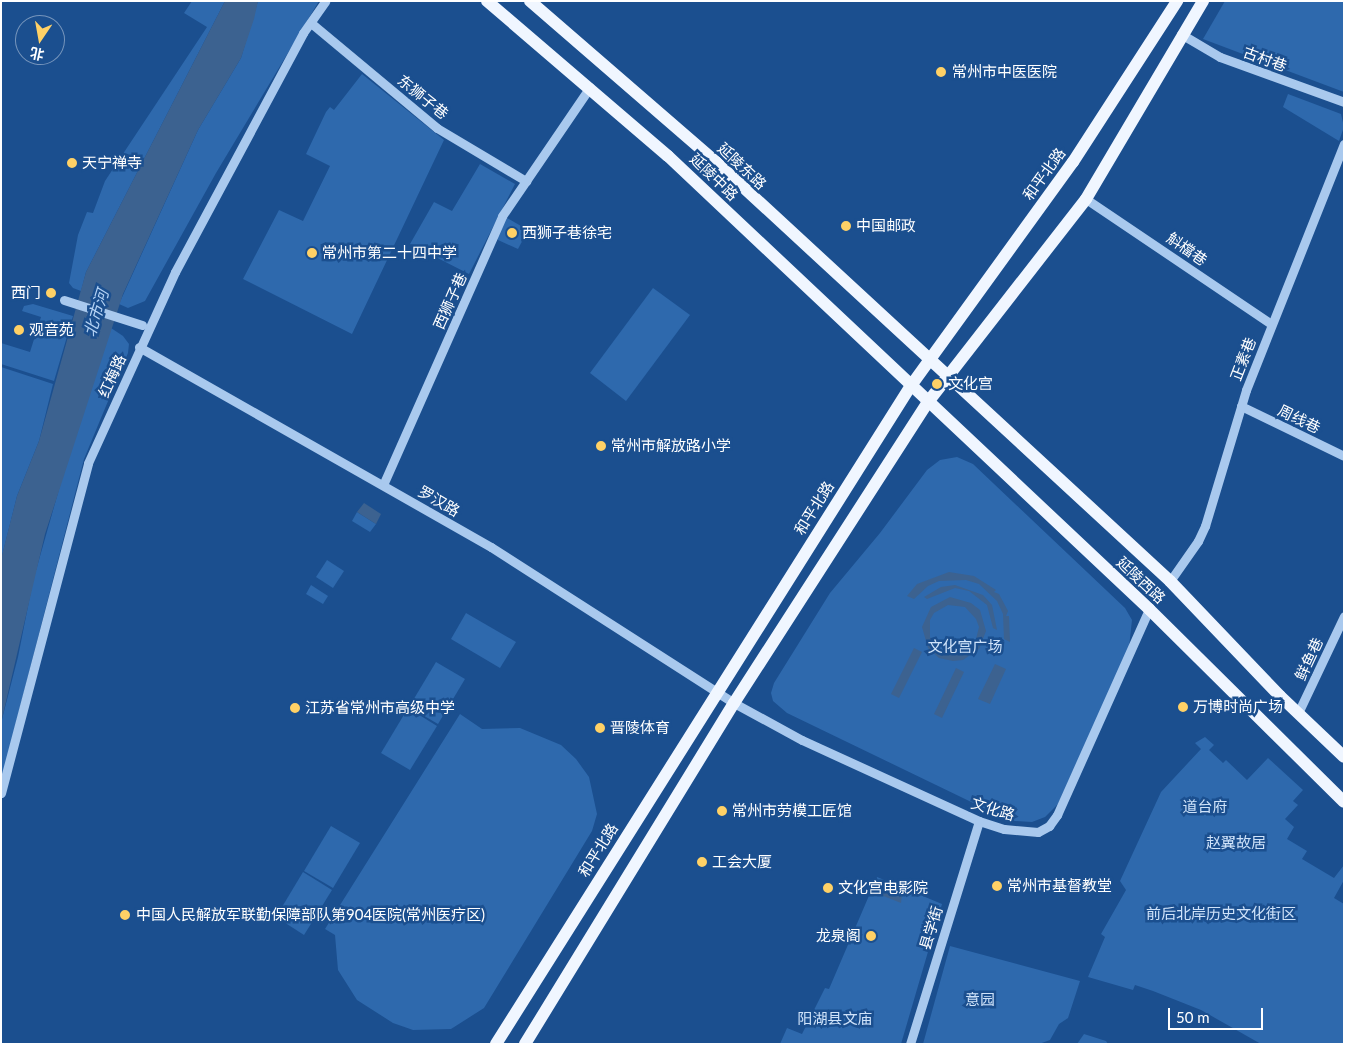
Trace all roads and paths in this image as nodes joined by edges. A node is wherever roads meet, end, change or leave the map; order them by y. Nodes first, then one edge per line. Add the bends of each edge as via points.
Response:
1 (325, 1) edge
2 (487, 1) edge
3 (530, 1) edge
4 (1177, 1) edge
5 (1202, 1) edge
6 (311, 22) junction
7 (1181, 34) junction
8 (590, 87) junction
9 (1344, 102) edge
10 (1344, 144) edge
11 (526, 181) junction
12 (1086, 199) junction
13 (64, 300) dead end
14 (1271, 324) junction
15 (142, 325) dead end
16 (139, 347) junction
17 (928, 360) junction
18 (946, 378) junction
19 (910, 387) junction
20 (928, 402) junction
21 (1242, 406) junction
22 (1344, 456) edge
23 (383, 485) junction
24 (1170, 581) junction
25 (1148, 609) junction
26 (1344, 616) edge
27 (716, 691) junction
28 (734, 703) junction
29 (1298, 713) junction
30 (1344, 757) edge
31 (1, 793) edge
32 (1344, 802) edge
33 (979, 821) junction
34 (496, 1044) edge
35 (525, 1044) edge
36 (910, 1044) edge

1 - 6 street, 红梅路
2 - 8 main road, 延陵中路
3 - 17 main road, 延陵东路 via 716,162
4 - 17 main road, 和平北路 via 1073,162
5 - 7 main road
6 - 11 street, 东狮子巷 via 437,128
6 - 16 street, 红梅路 via 175,272
7 - 9 street, 古村巷 via 1220,57
7 - 12 main road
8 - 11 street, 西狮子巷
8 - 19 main road, 延陵中路 via 668,156
10 - 14 street, 正素巷
11 - 23 street, 西狮子巷 via 502,216
12 - 14 street, 斛檔巷
12 - 18 main road
13 - 15 street
14 - 21 street, 正素巷
16 - 23 street, 罗汉路
16 - 31 street, 红梅路 via 88,463
17 - 18 main road, 延陵西路
17 - 19 main road, 和平北路
18 - 20 main road
18 - 24 main road, 延陵西路 via 983,408
19 - 20 main road, 延陵西路
19 - 27 main road, 和平北路
20 - 25 main road, 延陵西路
20 - 28 main road
21 - 22 street, 周线巷
21 - 24 street, 正素巷 via 1205,526 1198,542
23 - 27 street, 罗汉路 via 491,547
24 - 29 main road, 延陵西路
25 - 32 main road, 延陵西路
25 - 33 street, 文化路 via 1057,815 1049,826 1038,832 1004,830
26 - 29 street, 鲜鱼巷
27 - 28 street, 文化路
27 - 34 main road, 和平北路
28 - 33 street, 文化路 via 802,740
28 - 35 main road
29 - 30 main road, 延陵西路
33 - 36 street, 县学街

